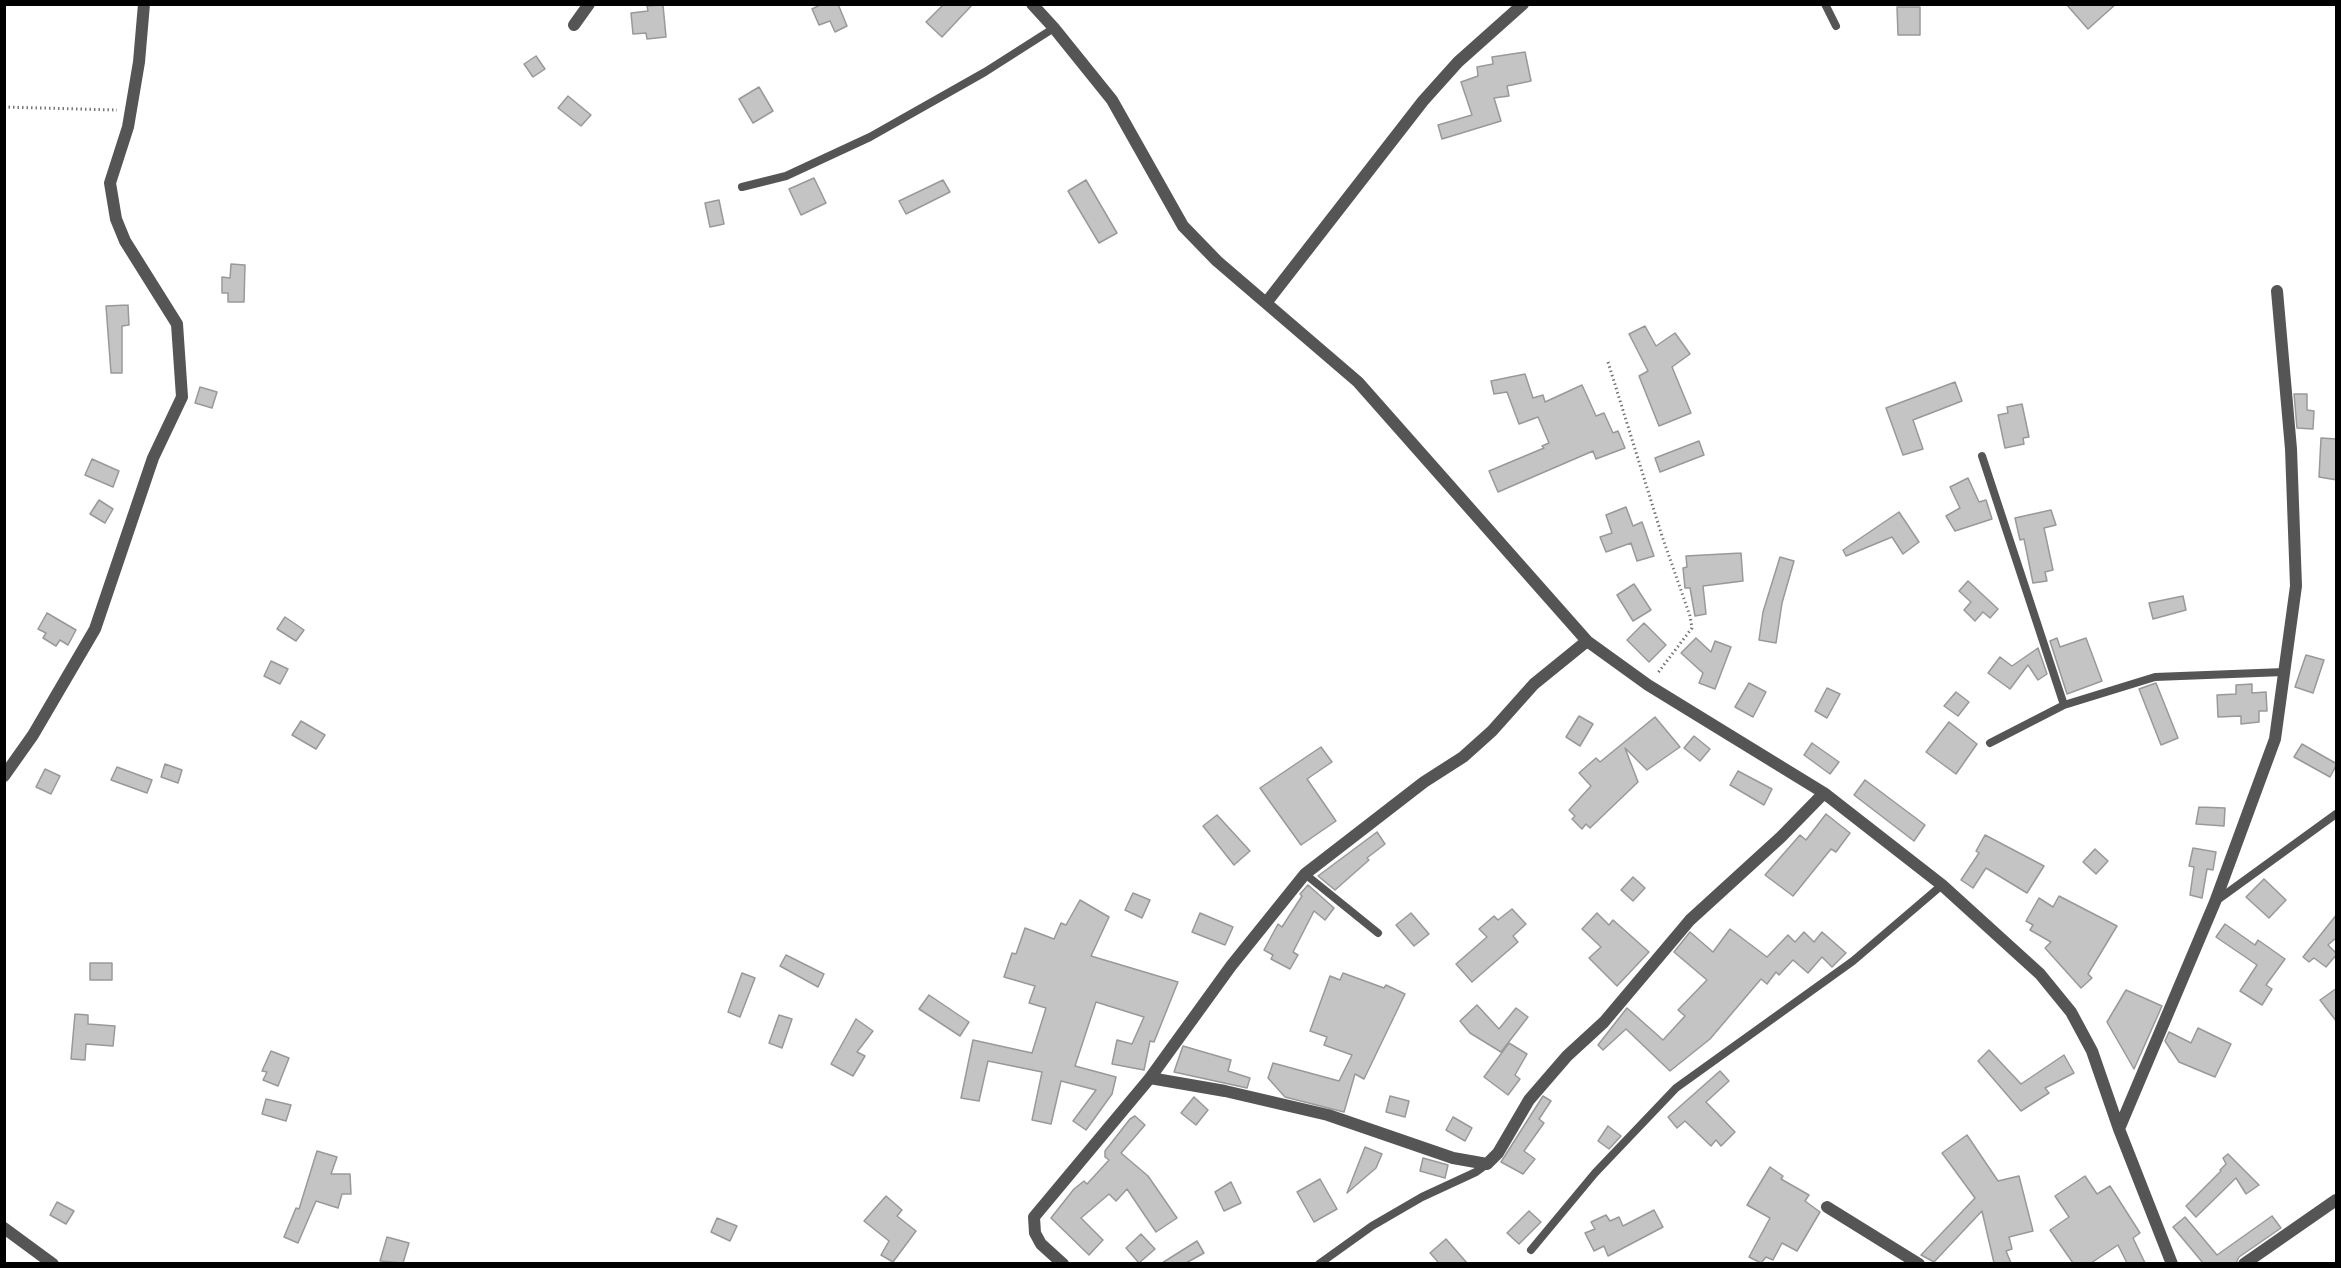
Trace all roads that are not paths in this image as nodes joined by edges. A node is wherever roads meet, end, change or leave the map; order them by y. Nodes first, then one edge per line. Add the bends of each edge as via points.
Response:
1 (144, 4) edge
2 (589, 4) edge
3 (1032, 4) edge
4 (1523, 4) edge
5 (1825, 4) edge
6 (574, 25) dead end
7 (1836, 26) dead end
8 (1054, 28) junction
9 (742, 187) dead end
10 (2277, 291) dead end
11 (1266, 303) junction
12 (1982, 456) dead end
13 (1587, 641) junction
14 (2284, 672) junction
15 (2064, 705) junction
16 (1990, 743) dead end
17 (4, 776) edge
18 (1824, 793) junction
19 (2337, 814) edge
20 (1305, 874) junction
21 (1942, 885) junction
22 (2216, 902) junction
23 (1378, 933) dead end
24 (1150, 1078) junction
25 (2119, 1129) junction
26 (1487, 1164) junction
27 (2337, 1200) edge
28 (1827, 1207) dead end
29 (4, 1228) edge
30 (1531, 1250) dead end
31 (53, 1263) edge
32 (1063, 1263) edge
33 (1319, 1263) edge
34 (1919, 1263) edge
35 (2172, 1263) edge
36 (2244, 1263) edge

1 - 17 street via 140,62 131,110 110,183 116,219 126,242 177,324 182,397 153,458 95,629 33,735
2 - 6 street
3 - 8 street
4 - 11 street via 1458,62 1423,101
5 - 7 lane
8 - 9 lane via 870,137 786,176
8 - 11 street via 1112,100 1183,226
10 - 14 street via 2291,449 2296,586
11 - 13 street via 1358,382
12 - 15 lane
13 - 18 street via 1648,685
13 - 20 street via 1534,684 1463,757 1424,782
14 - 15 lane via 2155,677
14 - 22 street via 2275,739
15 - 16 lane
18 - 21 street
18 - 26 street via 1690,920 1604,1022 1567,1056 1529,1100 1498,1153
19 - 22 lane
20 - 23 lane
20 - 24 street via 1231,966
21 - 25 street via 2040,974 2071,1012 2092,1051
21 - 30 lane via 1852,961 1676,1088 1595,1173
22 - 25 street
24 - 26 street via 1328,1115 1453,1158
24 - 32 street via 1034,1217 1035,1233 1041,1244
25 - 35 street
26 - 33 lane via 1372,1226
27 - 36 street
28 - 34 street
29 - 31 street

